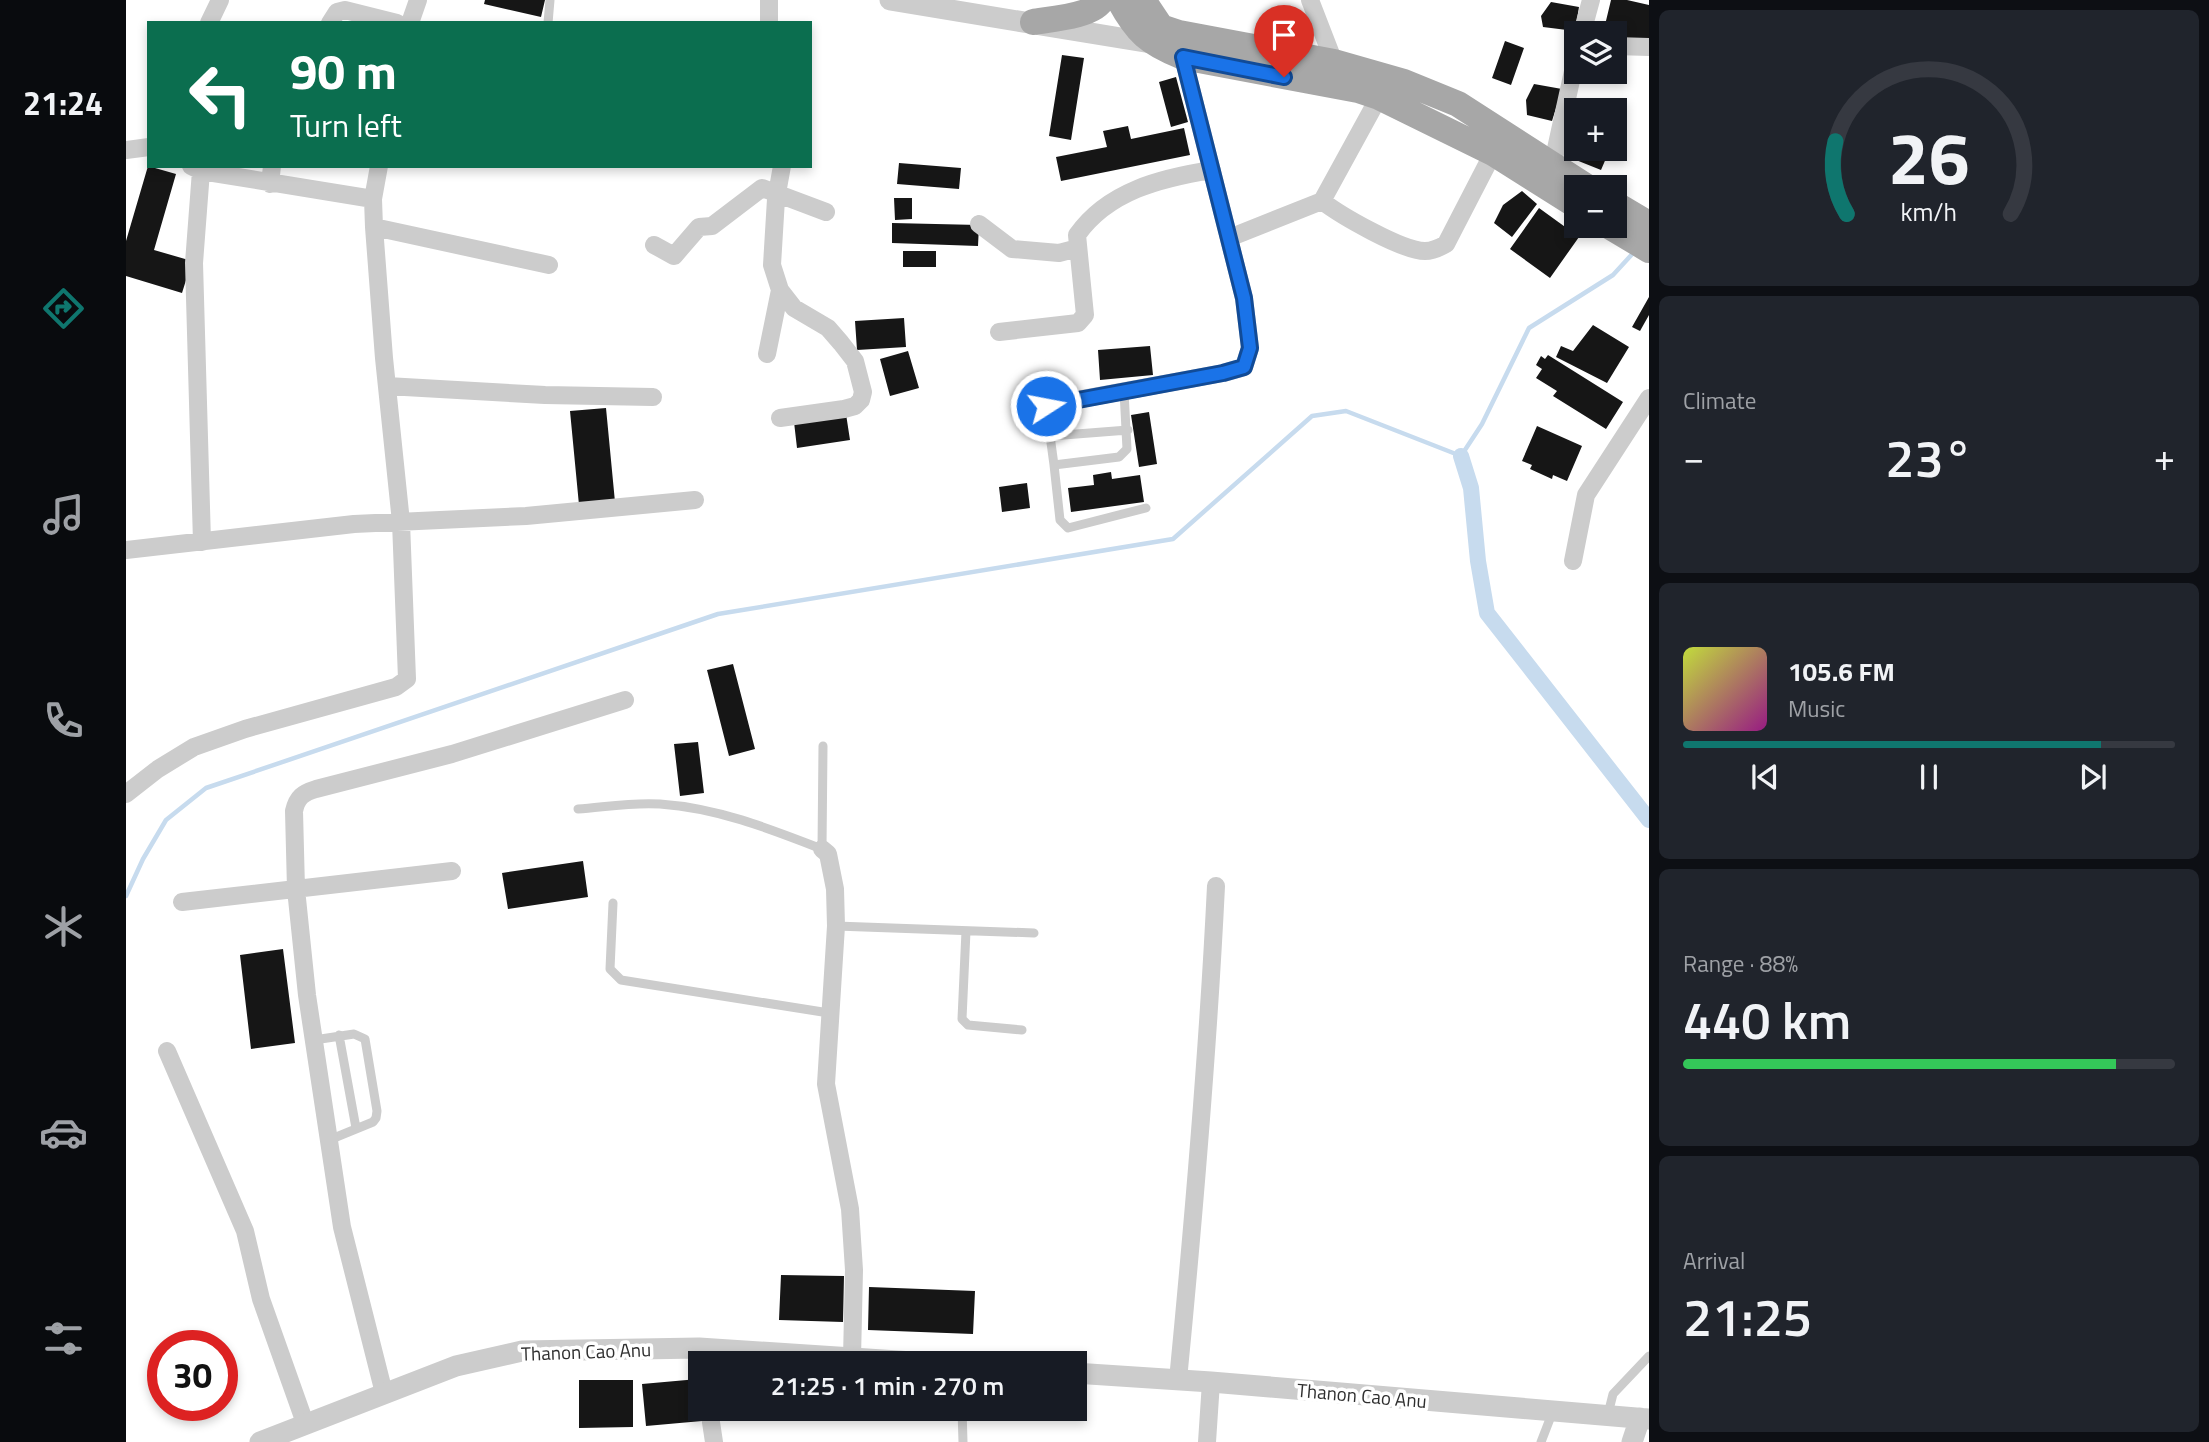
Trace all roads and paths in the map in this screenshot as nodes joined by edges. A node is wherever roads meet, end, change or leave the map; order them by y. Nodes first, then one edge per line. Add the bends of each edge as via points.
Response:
1 (220, 0) edge
2 (418, 0) edge
3 (550, 0) edge
4 (769, 0) edge
5 (891, 0) edge
6 (1102, 0) edge
7 (1310, 0) edge
8 (1591, 0) edge
9 (1134, 6) edge
10 (210, 21) edge
11 (331, 21) edge
12 (389, 21) edge
13 (412, 21) edge
14 (548, 21) edge
15 (769, 21) edge
16 (1585, 21) edge
17 (1033, 22) junction
18 (1156, 35) junction
19 (1627, 46) edge
20 (1649, 47) edge
21 (1183, 57) junction
22 (1334, 62) junction
23 (1570, 84) edge
24 (1379, 97) junction
25 (147, 147) edge
26 (126, 150) edge
27 (1493, 153) junction
28 (1552, 167) junction
29 (379, 168) edge
30 (782, 168) edge
31 (196, 169) edge
32 (1212, 170) junction
33 (271, 175) edge
34 (1564, 179) edge
35 (1564, 187) edge
36 (777, 193) junction
37 (373, 199) junction
38 (1322, 201) junction
39 (826, 212) dead end
40 (1627, 222) edge
41 (979, 224) dead end
42 (374, 227) junction
43 (1229, 238) junction
44 (654, 245) dead end
45 (1078, 248) junction
46 (1649, 250) edge
47 (549, 265) dead end
48 (780, 290) junction
49 (999, 332) dead end
50 (767, 354) dead end
51 (387, 386) junction
52 (1124, 391) junction
53 (653, 397) dead end
54 (1649, 398) edge
55 (1042, 406) joint
56 (780, 418) dead end
57 (1128, 430) junction
58 (1051, 436) junction
59 (1054, 466) junction
60 (695, 500) dead end
61 (1146, 508) dead end
62 (401, 522) junction
63 (202, 542) junction
64 (126, 550) edge
65 (1573, 561) dead end
66 (625, 700) dead end
67 (823, 746) dead end
68 (126, 794) edge
69 (578, 808) dead end
70 (821, 849) junction
71 (452, 872) dead end
72 (1216, 886) dead end
73 (296, 889) junction
74 (182, 902) dead end
75 (613, 903) dead end
76 (836, 926) junction
77 (966, 931) junction
78 (1034, 933) dead end
79 (829, 1013) junction
80 (1022, 1030) dead end
81 (339, 1035) junction
82 (314, 1040) junction
83 (167, 1051) dead end
84 (356, 1128) junction
85 (329, 1140) junction
86 (852, 1351) edge
87 (688, 1356) edge
88 (1649, 1356) edge
89 (1087, 1374) edge
90 (1178, 1380) junction
91 (1210, 1382) junction
92 (384, 1392) junction
93 (1553, 1412) junction
94 (1607, 1416) junction
95 (1644, 1419) edge
96 (711, 1421) edge
97 (962, 1421) edge
98 (305, 1423) junction
99 (273, 1439) edge
100 (714, 1442) edge
101 (963, 1442) edge
102 (1207, 1442) edge
103 (1541, 1442) edge
104 (1632, 1442) edge

1 - 10 street
2 - 13 street
3 - 14 lane
4 - 15 street
5 - 17 street
6 - 17 main road via 1087,12
7 - 22 street
8 - 16 street
9 - 17 street via 1100,24
9 - 18 main road
11 - 12 street via 345,10
17 - 18 street
18 - 21 main road
18 - 22 main road via 1179,33
19 - 20 street
21 - 24 main road
21 - 32 street
22 - 28 main road via 1404,82 1458,104
23 - 28 street
24 - 27 main road
24 - 38 street
25 - 26 street
27 - 35 main road
27 - 38 street via 1446,244 1438,249 1409,249
28 - 34 main road
29 - 37 street
30 - 36 street
31 - 33 street
31 - 63 street via 194,263
32 - 43 street
32 - 45 street via 1170,176 1124,194 1088,220 1077,235
33 - 37 street
36 - 39 street
36 - 44 street via 760,188 712,226 699,227 674,256
36 - 48 street via 772,265
37 - 42 street
38 - 43 street
40 - 46 main road
41 - 45 street via 1012,249 1059,253
42 - 47 street
42 - 51 street
43 - 52 street via 1250,348 1244,367
45 - 49 street via 1085,315 1078,323
48 - 50 street
48 - 56 street via 794,308 828,328 842,344 855,361 863,392 862,400 844,410
51 - 53 street
51 - 62 street
52 - 55 street
52 - 57 lane
54 - 65 street via 1586,495
55 - 58 lane
57 - 58 lane
57 - 59 lane via 1123,456
58 - 59 lane
59 - 61 lane via 1060,520 1068,528
60 - 62 street
62 - 63 street
62 - 68 street via 407,679 396,687 194,747
63 - 64 street
66 - 73 street via 452,754 304,793 296,800 294,811
67 - 70 lane
69 - 70 lane via 657,804 707,809 758,823
70 - 76 street via 832,865
71 - 73 street
72 - 90 street via 1198,1180
73 - 74 street
73 - 82 street
75 - 79 lane via 610,969 621,980
76 - 77 lane
76 - 79 street
77 - 78 lane
77 - 80 lane via 962,1019 968,1025
79 - 86 street via 826,1084 850,1209
81 - 82 lane
81 - 84 lane
81 - 84 lane via 365,1039 376,1118
82 - 85 street
83 - 98 street via 244,1231 261,1300
84 - 85 lane
85 - 92 street via 342,1227
87 - 92 street, Thanon Cao Anu via 522,1351 456,1366
88 - 94 lane via 1613,1394
89 - 90 street, Thanon Cao Anu
90 - 91 street, Thanon Cao Anu
91 - 93 street, Thanon Cao Anu
91 - 102 street
92 - 98 street, Thanon Cao Anu
93 - 94 street, Thanon Cao Anu
93 - 103 lane
94 - 95 street, Thanon Cao Anu
95 - 104 street
96 - 100 street
97 - 101 lane
98 - 99 street, Thanon Cao Anu

